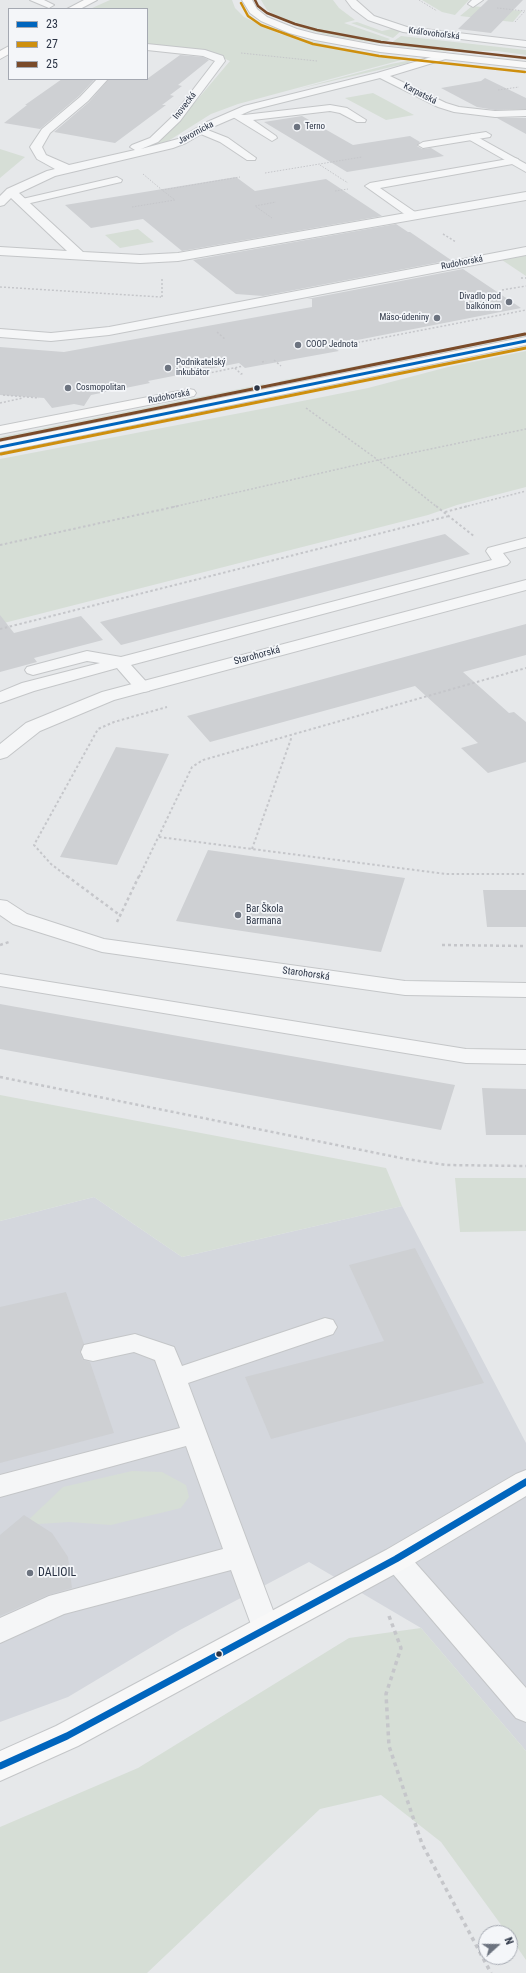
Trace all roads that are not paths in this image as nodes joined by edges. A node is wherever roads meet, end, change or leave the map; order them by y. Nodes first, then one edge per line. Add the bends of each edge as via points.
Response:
1 (35, 0) edge
2 (92, 0) edge
3 (247, 0) edge
4 (351, 0) edge
5 (49, 4) dead end
6 (74, 8) edge
7 (526, 44) edge
8 (148, 47) edge
9 (8, 50) edge
10 (0, 56) edge
11 (445, 56) junction
12 (526, 65) edge
13 (382, 75) junction
14 (102, 80) edge
15 (526, 113) edge
16 (232, 115) junction
17 (244, 118) junction
18 (361, 120) dead end
19 (200, 130) junction
20 (486, 135) dead end
21 (472, 137) junction
22 (272, 138) dead end
23 (423, 145) dead end
24 (251, 158) dead end
25 (514, 161) junction
26 (72, 168) junction
27 (526, 169) edge
28 (117, 180) dead end
29 (11, 192) junction
30 (526, 196) edge
31 (0, 202) edge
32 (22, 202) junction
33 (414, 216) junction
34 (0, 251) edge
35 (526, 251) edge
36 (80, 256) junction
37 (0, 324) edge
38 (526, 327) edge
39 (0, 333) edge
40 (21, 334) junction
41 (526, 341) edge
42 (0, 430) edge
43 (0, 447) edge
44 (526, 542) edge
45 (526, 585) edge
46 (120, 662) junction
47 (33, 670) dead end
48 (143, 687) junction
49 (0, 698) edge
50 (0, 753) edge
51 (0, 906) edge
52 (0, 980) edge
53 (526, 990) edge
54 (526, 1057) edge
55 (325, 1327) dead end
56 (93, 1352) dead end
57 (174, 1378) junction
58 (195, 1434) junction
59 (526, 1482) edge
60 (0, 1486) edge
61 (240, 1556) junction
62 (396, 1559) junction
63 (266, 1629) junction
64 (0, 1631) edge
65 (526, 1709) edge
66 (0, 1766) edge

1 - 5 street
2 - 6 street
3 - 11 street, Karpatská via 253,11 264,19 292,31 357,46
4 - 7 street, Kráľovohoľská via 371,18 406,30
8 - 26 street, Inovecká via 205,53 219,58 220,61 176,119 154,140 136,147 81,157
9 - 10 street
11 - 12 street, Karpatská
11 - 13 street, Karpatská
13 - 15 street, Karpatská via 442,105 458,110 495,114
13 - 16 street, Javornícka via 248,108
14 - 26 street via 46,131 36,147 41,157 53,164
16 - 17 lane
16 - 19 street, Javornícka
17 - 18 lane via 330,108 342,110
17 - 22 lane
19 - 24 lane via 224,140
19 - 26 street, Javornícka via 182,141 158,150
20 - 21 lane
21 - 23 lane
21 - 25 street
25 - 27 street
25 - 33 lane via 370,186
26 - 29 street, Javornícka via 51,173
28 - 32 lane
29 - 31 street, Javornícka
29 - 32 street
30 - 33 street
32 - 36 street
33 - 36 street via 178,257 140,259
34 - 36 street
35 - 40 street, Rudohorská via 109,331 51,337
37 - 40 street, Rudohorská via 13,327
38 - 42 street, Rudohorská
39 - 40 street, Rudohorská
41 - 43 street, Rudohorská
44 - 46 lane via 493,551 502,562
45 - 48 street, Starohorská
46 - 47 lane via 87,656
46 - 48 lane
46 - 49 lane via 28,687
48 - 50 street, Starohorská via 108,696 33,727
51 - 53 street, Starohorská via 20,919 102,945 406,988
52 - 54 lane via 466,1056
55 - 57 lane
56 - 57 lane via 135,1343 165,1354
57 - 58 lane
58 - 60 lane
58 - 61 lane
59 - 62 street
61 - 63 lane
61 - 64 lane via 59,1604
62 - 63 street
62 - 65 lane
63 - 66 street via 67,1736

